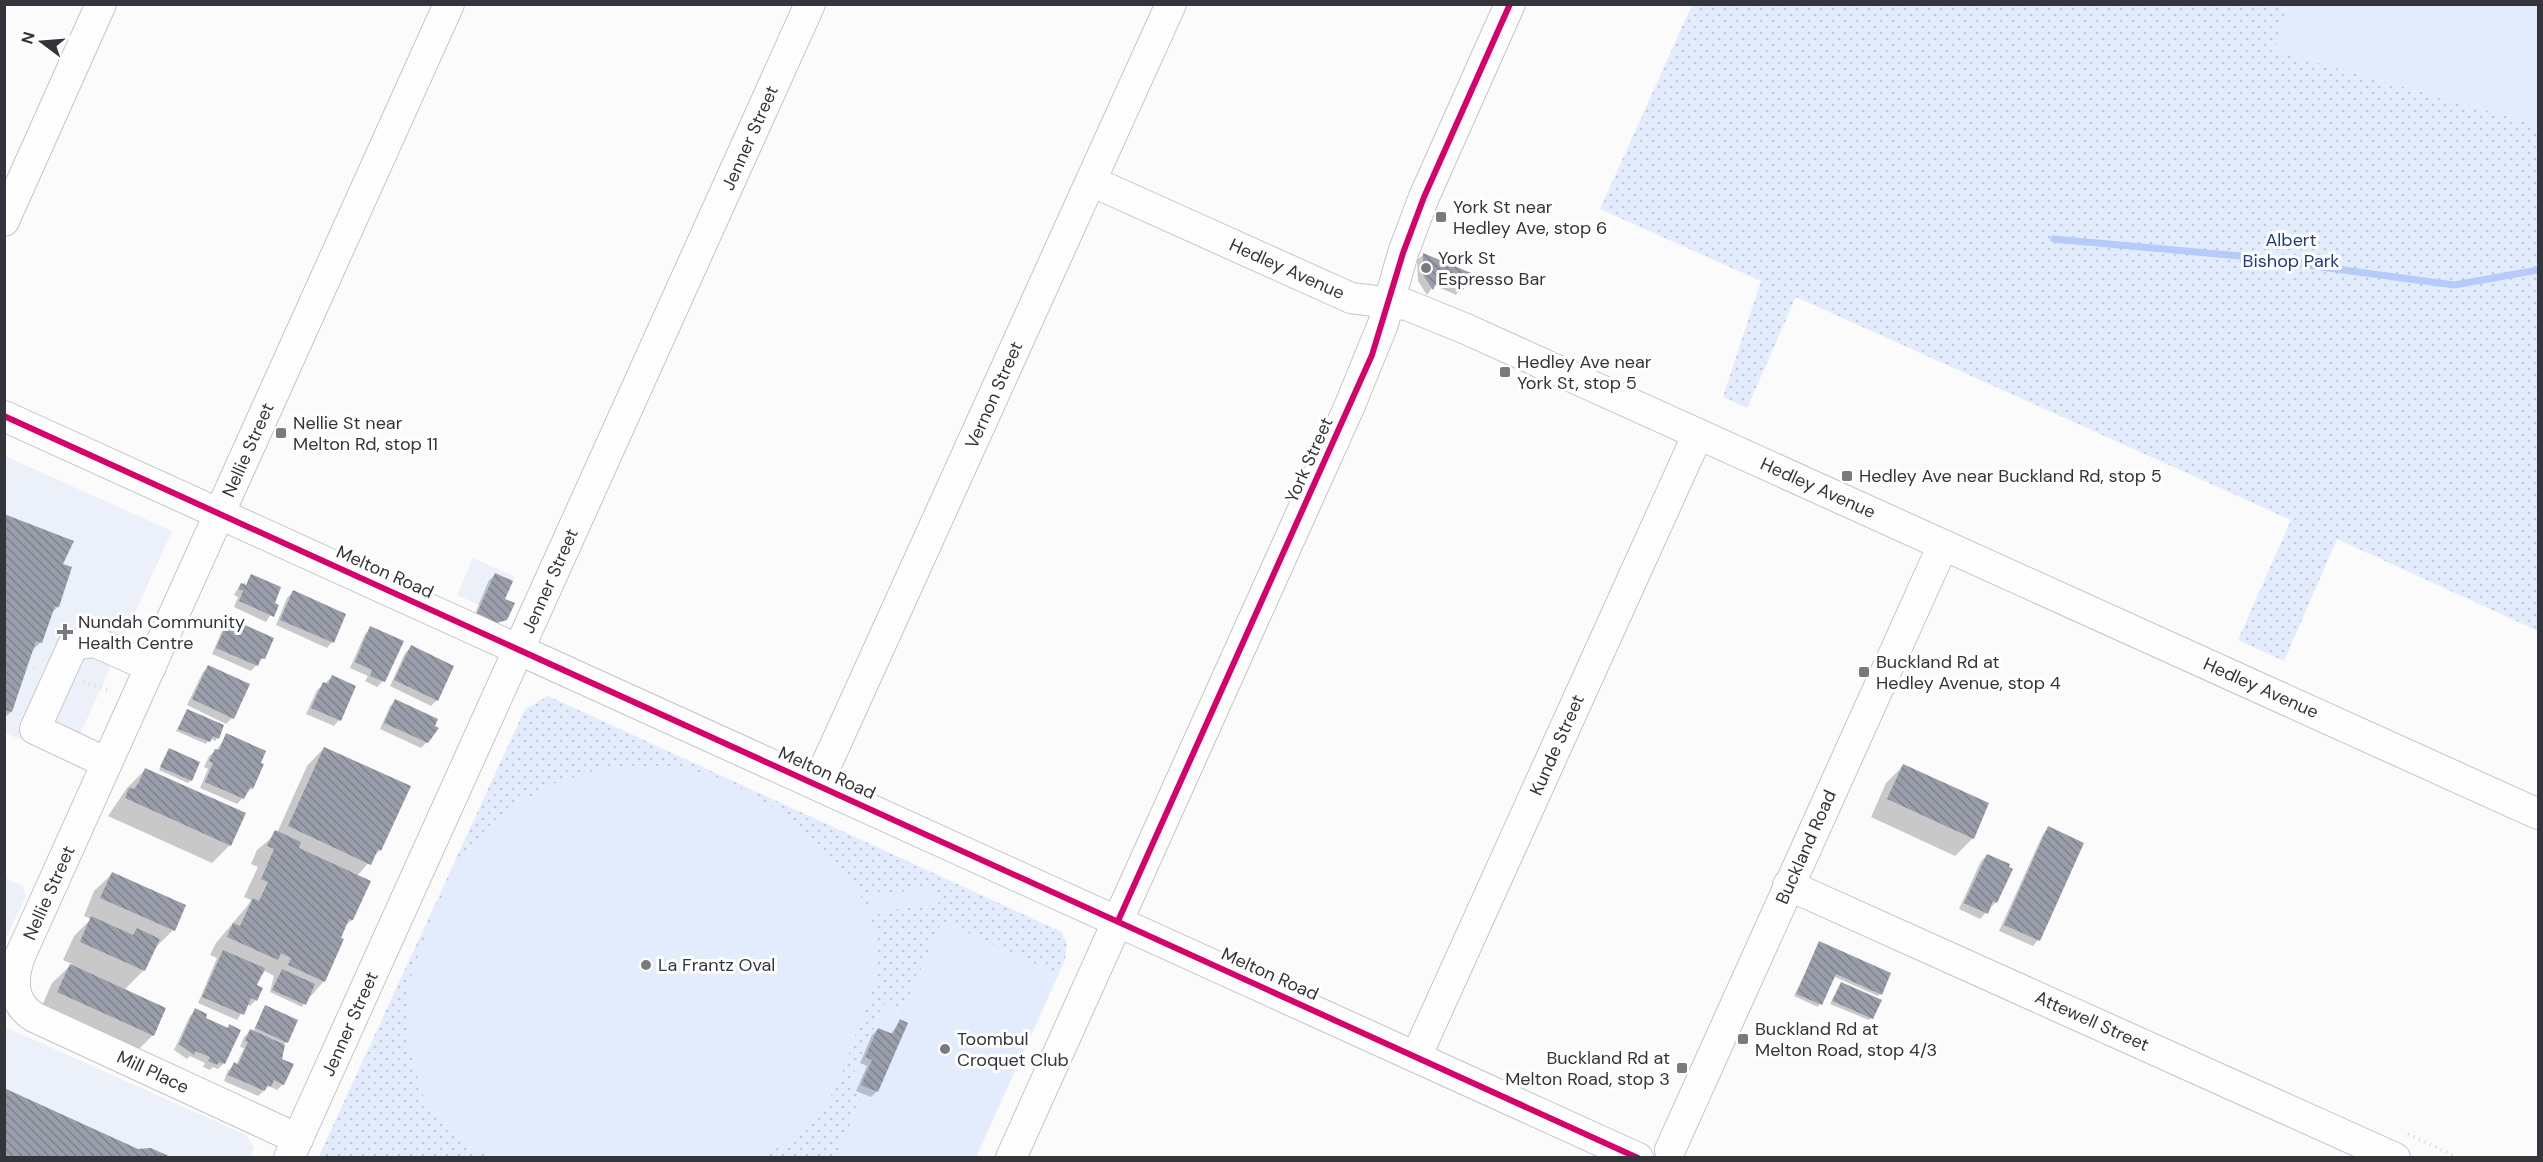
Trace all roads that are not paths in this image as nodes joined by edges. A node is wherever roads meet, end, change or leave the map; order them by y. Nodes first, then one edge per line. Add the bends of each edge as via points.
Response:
1 (101, 4) edge
2 (449, 4) edge
3 (810, 4) edge
4 (1171, 4) edge
5 (1510, 4) edge
6 (1092, 181) junction
7 (4, 221) edge
8 (1389, 302) junction
9 (4, 416) edge
10 (1698, 434) junction
11 (220, 514) junction
12 (1943, 544) junction
13 (519, 650) junction
14 (151, 667) junction
15 (107, 763) junction
16 (818, 785) junction
17 (2538, 814) edge
18 (1788, 885) junction
19 (1118, 921) junction
20 (16, 996) joint
21 (1416, 1057) junction
22 (294, 1148) edge
23 (1674, 1154) edge
24 (1011, 1158) edge
25 (1639, 1158) edge
26 (2395, 1158) edge

1 - 7 street
2 - 11 street, Nellie Street
3 - 13 street, Jenner Street
4 - 6 street, Vernon Street
5 - 8 street, York Street via 1424,197
6 - 8 street, Hedley Avenue via 1351,298
6 - 16 street, Vernon Street
8 - 10 street, Hedley Avenue via 1466,328
8 - 19 street, York Street via 1350,405
9 - 11 street, Melton Road
10 - 12 street, Hedley Avenue
10 - 21 street, Kunde Street
11 - 13 street, Melton Road
11 - 14 street, Nellie Street
12 - 17 street, Hedley Avenue
12 - 18 street, Buckland Road
13 - 16 street, Melton Road
13 - 22 street, Jenner Street
14 - 15 street, Nellie Street
14 - 15 street via 95,642 73,645 35,729
15 - 20 street, Nellie Street via 20,956 14,977
16 - 19 street, Melton Road
18 - 23 street, Buckland Road
18 - 26 street, Attewell Street
19 - 21 street, Melton Road
19 - 24 street, York Street
20 - 22 street, Mill Place via 34,1017
21 - 25 street, Melton Road
23 - 25 street via 1657,1148

